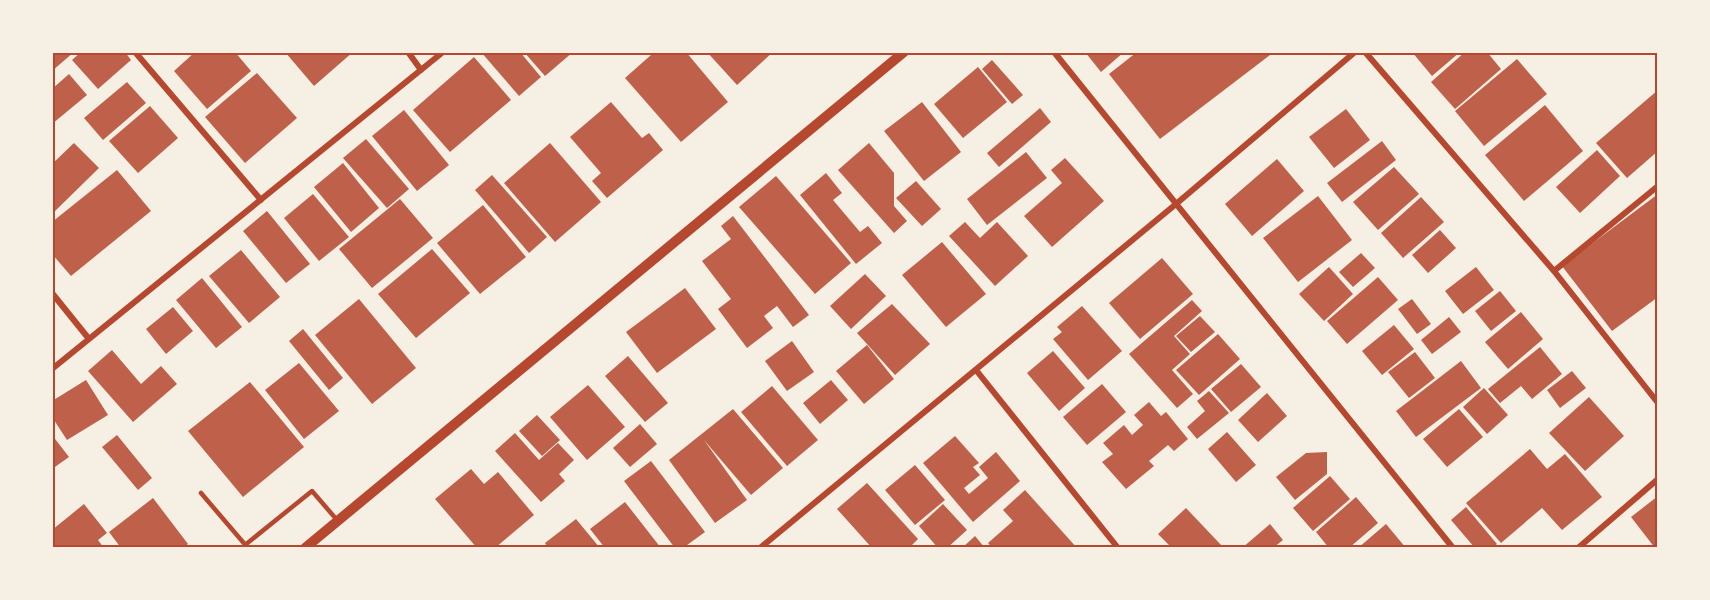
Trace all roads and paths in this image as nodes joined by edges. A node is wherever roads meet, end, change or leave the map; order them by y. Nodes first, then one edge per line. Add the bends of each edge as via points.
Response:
1 (135, 52) edge
2 (408, 52) edge
3 (443, 52) edge
4 (904, 52) edge
5 (1054, 52) edge
6 (1355, 52) edge
7 (1365, 52) edge
8 (421, 70) junction
9 (1658, 186) edge
10 (261, 200) junction
11 (1176, 204) junction
12 (1554, 271) junction
13 (52, 293) edge
14 (89, 339) junction
15 (52, 369) edge
16 (976, 370) junction
17 (1658, 403) edge
18 (1658, 479) edge
19 (201, 493) dead end
20 (337, 521) junction
21 (247, 546) edge
22 (305, 548) edge
23 (760, 548) edge
24 (1118, 548) edge
25 (1453, 548) edge
26 (1578, 548) edge

1 - 10 street
2 - 8 street
3 - 8 street
4 - 20 street
5 - 11 street
6 - 11 street
7 - 12 street
8 - 10 street
9 - 12 street
10 - 14 street
11 - 16 street
11 - 25 street
12 - 17 street
13 - 14 street
14 - 15 street
16 - 23 street
16 - 24 street
18 - 26 street
19 - 21 lane
20 - 21 lane via 312,492
20 - 22 street

